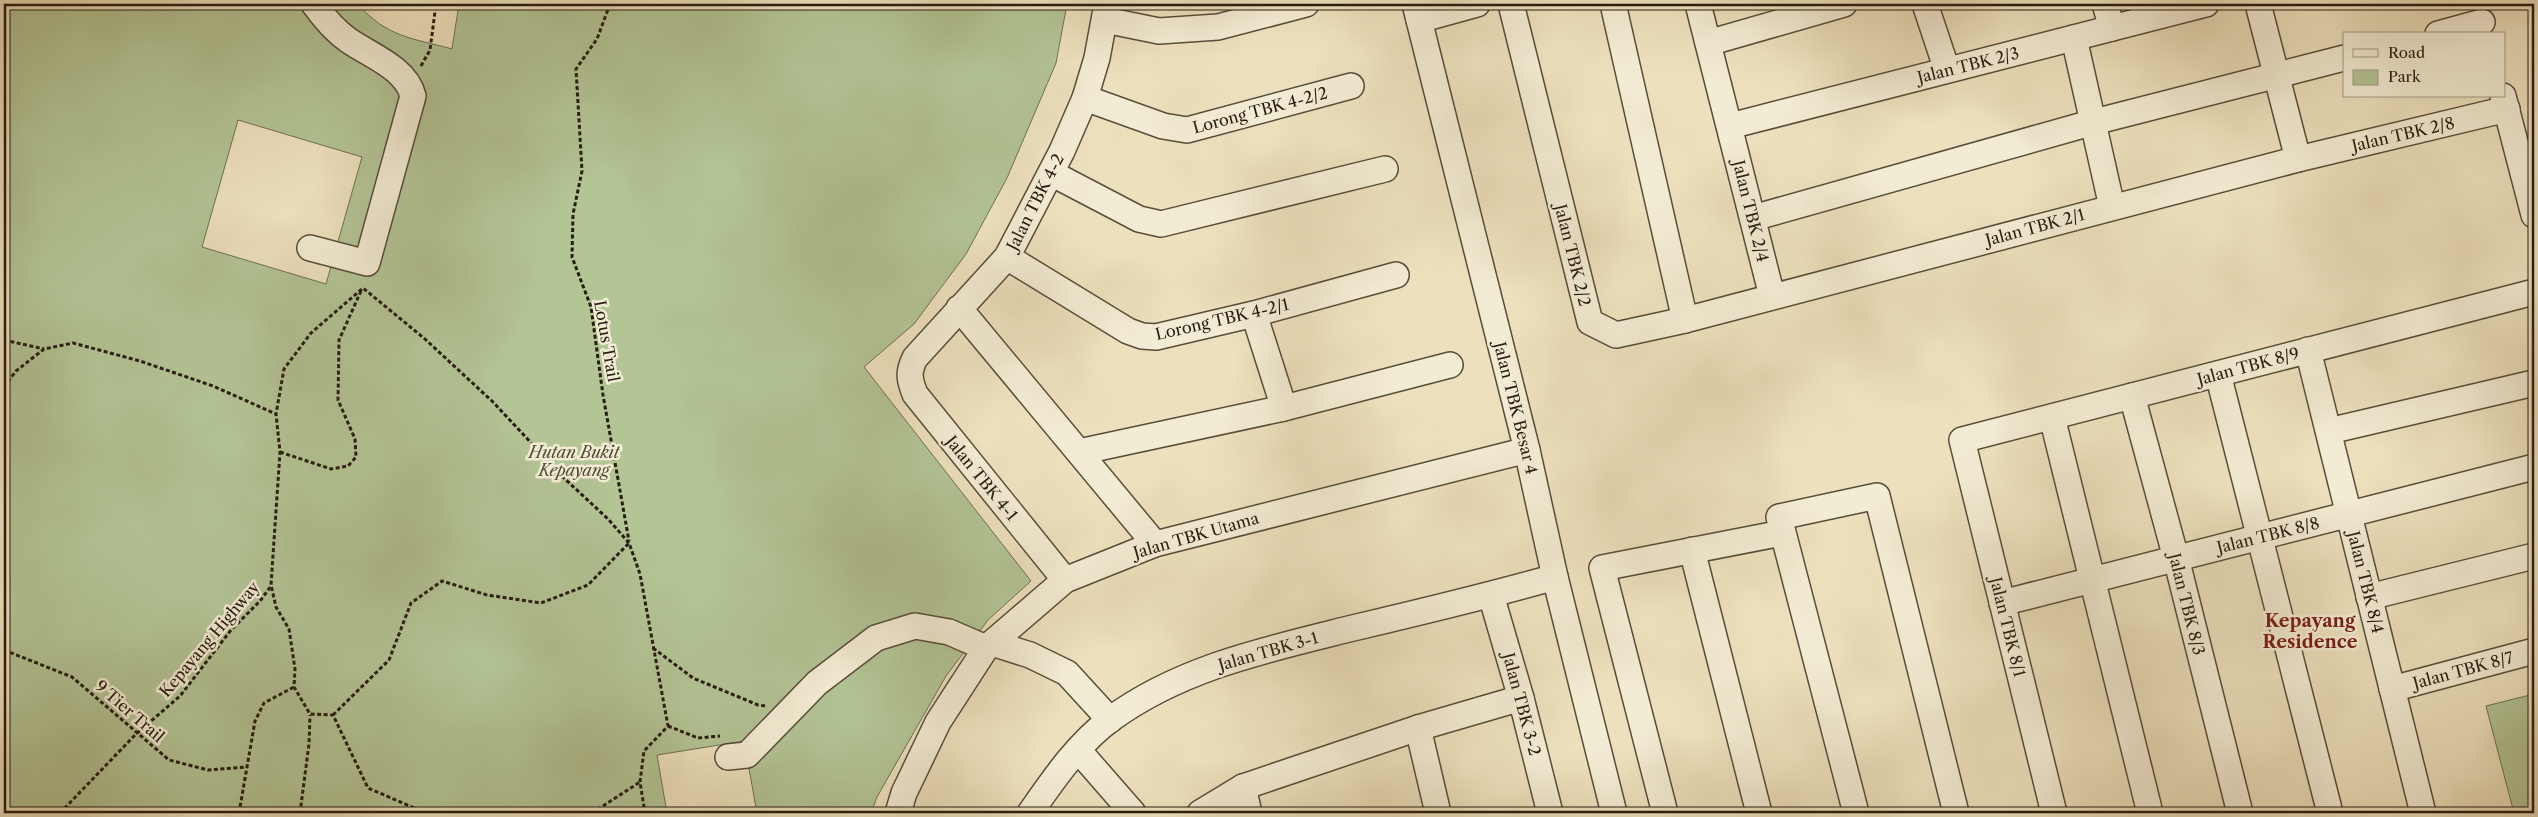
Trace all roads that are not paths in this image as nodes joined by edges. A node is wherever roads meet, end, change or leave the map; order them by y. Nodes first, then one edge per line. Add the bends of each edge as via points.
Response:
1 (314, 4) edge
2 (1306, 4) edge
3 (1477, 4) edge
4 (1511, 4) edge
5 (1613, 4) edge
6 (1698, 4) edge
7 (1844, 4) edge
8 (1925, 4) edge
9 (2105, 4) edge
10 (2203, 4) edge
11 (2258, 4) edge
12 (1106, 12) edge
13 (1417, 12) edge
14 (2481, 20) edge
15 (2112, 28) junction
16 (2444, 32) edge
17 (2074, 38) junction
18 (1708, 43) junction
19 (2343, 58) edge
20 (1947, 70) junction
21 (2278, 75) junction
22 (1350, 86) dead end
23 (1085, 98) junction
24 (2505, 103) edge
25 (2094, 122) junction
26 (1730, 126) junction
27 (2298, 158) junction
28 (1385, 169) dead end
29 (1051, 173) junction
30 (2112, 207) junction
31 (2534, 215) edge
32 (1753, 218) junction
33 (310, 248) dead end
34 (1007, 257) junction
35 (1396, 275) dead end
36 (2534, 292) edge
37 (1772, 296) junction
38 (959, 308) junction
39 (1254, 314) junction
40 (1685, 320) junction
41 (2308, 350) junction
42 (1450, 364) dead end
43 (909, 370) joint
44 (2218, 374) junction
45 (2534, 383) edge
46 (2132, 396) junction
47 (1284, 408) junction
48 (2052, 417) junction
49 (2328, 431) junction
50 (1962, 440) joint
51 (1526, 450) junction
52 (1079, 452) junction
53 (2534, 467) edge
54 (2349, 514) junction
55 (1782, 532) junction
56 (2260, 537) junction
57 (1155, 544) junction
58 (1692, 550) junction
59 (2534, 556) edge
60 (2176, 558) junction
61 (1554, 577) junction
62 (1065, 580) junction
63 (2092, 580) junction
64 (1491, 595) junction
65 (2369, 597) junction
66 (2002, 603) junction
67 (989, 646) junction
68 (2534, 651) edge
69 (2392, 689) junction
70 (1522, 698) junction
71 (1110, 720) junction
72 (1418, 728) junction
73 (726, 746) road end
74 (1078, 750) junction
75 (1243, 787) junction
76 (898, 813) edge
77 (1030, 813) edge
78 (1133, 813) edge
79 (1200, 813) edge
80 (1249, 813) edge
81 (1438, 813) edge
82 (1550, 813) edge
83 (1614, 813) edge
84 (1665, 813) edge
85 (1759, 813) edge
86 (1856, 813) edge
87 (1956, 813) edge
88 (2054, 813) edge
89 (2150, 813) edge
90 (2240, 813) edge
91 (2330, 813) edge
92 (2423, 813) edge

1 - 33 street via 328,23 347,39 400,74 411,87 413,96 367,263
2 - 12 street via 1218,27 1159,31
3 - 13 street
4 - 40 street, Jalan TBK 2/2 via 1590,322 1616,335
5 - 40 street
6 - 18 street, Jalan TBK 2/4
7 - 18 street
8 - 20 street
9 - 15 street
10 - 15 street, Jalan TBK 2/3
11 - 21 street
12 - 23 street, Jalan TBK 4-2
13 - 51 street, Jalan TBK Besar 4
14 - 16 street
15 - 17 street, Jalan TBK 2/3
17 - 20 street, Jalan TBK 2/3
17 - 25 street
18 - 26 street, Jalan TBK 2/4
19 - 21 street
20 - 26 street, Jalan TBK 2/3
21 - 25 street
21 - 27 street
22 - 23 street, Lorong TBK 4-2/2 via 1188,130 1164,126
23 - 29 street, Jalan TBK 4-2
24 - 27 street, Jalan TBK 2/8
24 - 31 street
25 - 30 street
25 - 32 street
26 - 32 street, Jalan TBK 2/4
27 - 30 street, Jalan TBK 2/1
28 - 29 street via 1160,224 1140,219
29 - 34 street, Jalan TBK 4-2
30 - 37 street, Jalan TBK 2/1
32 - 37 street, Jalan TBK 2/4
34 - 38 street, Jalan TBK 4-2
34 - 39 street, Lorong TBK 4-2/1 via 1128,331 1142,336 1156,337
35 - 39 street, Lorong TBK 4-2/1
36 - 41 street, Jalan TBK 8/9
37 - 40 street, Jalan TBK 2/2
38 - 43 street, Jalan TBK 4-2 via 915,358
38 - 52 street
39 - 47 street
41 - 44 street, Jalan TBK 8/9
41 - 49 street, Jalan TBK 8/4
42 - 47 street
43 - 62 street, Jalan TBK 4-1 via 909,381 915,394
44 - 46 street, Jalan TBK 8/9
44 - 56 street
45 - 49 street
46 - 48 street, Jalan TBK 8/9
46 - 60 street, Jalan TBK 8/3
47 - 52 street
48 - 50 street, Jalan TBK 8/9
48 - 63 street
49 - 54 street, Jalan TBK 8/4
50 - 66 street, Jalan TBK 8/1
51 - 57 street, Jalan TBK Utama
51 - 61 street, Jalan TBK Besar 4
52 - 57 street
53 - 54 street, Jalan TBK 8/8
54 - 56 street, Jalan TBK 8/8
54 - 65 street, Jalan TBK 8/4
55 - 58 street
55 - 86 street
55 - 87 street via 1779,517 1876,496
56 - 60 street, Jalan TBK 8/8
56 - 91 street
57 - 62 street, Jalan TBK Utama
58 - 84 street via 1602,568
58 - 85 street
59 - 65 street
60 - 63 street, Jalan TBK 8/8
60 - 90 street, Jalan TBK 8/3
61 - 64 street, Jalan TBK 3-1
61 - 83 street, Jalan TBK Besar 4
62 - 67 street, Jalan TBK Utama
63 - 66 street, Jalan TBK 8/8
63 - 89 street
64 - 70 street, Jalan TBK 3-2
64 - 71 street, Jalan TBK 3-1 via 1244,654 1160,688
65 - 69 street, Jalan TBK 8/4
66 - 88 street, Jalan TBK 8/1
67 - 71 street via 1030,655 1067,673
67 - 73 street via 949,632 915,626 876,638 817,683 747,755
67 - 76 street, Jalan TBK Utama via 938,722
68 - 69 street, Jalan TBK 8/7
69 - 92 street, Jalan TBK 8/4
70 - 72 street
70 - 82 street, Jalan TBK 3-2
71 - 74 street, Jalan TBK 3-1
72 - 75 street
72 - 81 street
74 - 77 street, Jalan TBK 3-1
74 - 78 street
75 - 79 street
75 - 80 street

